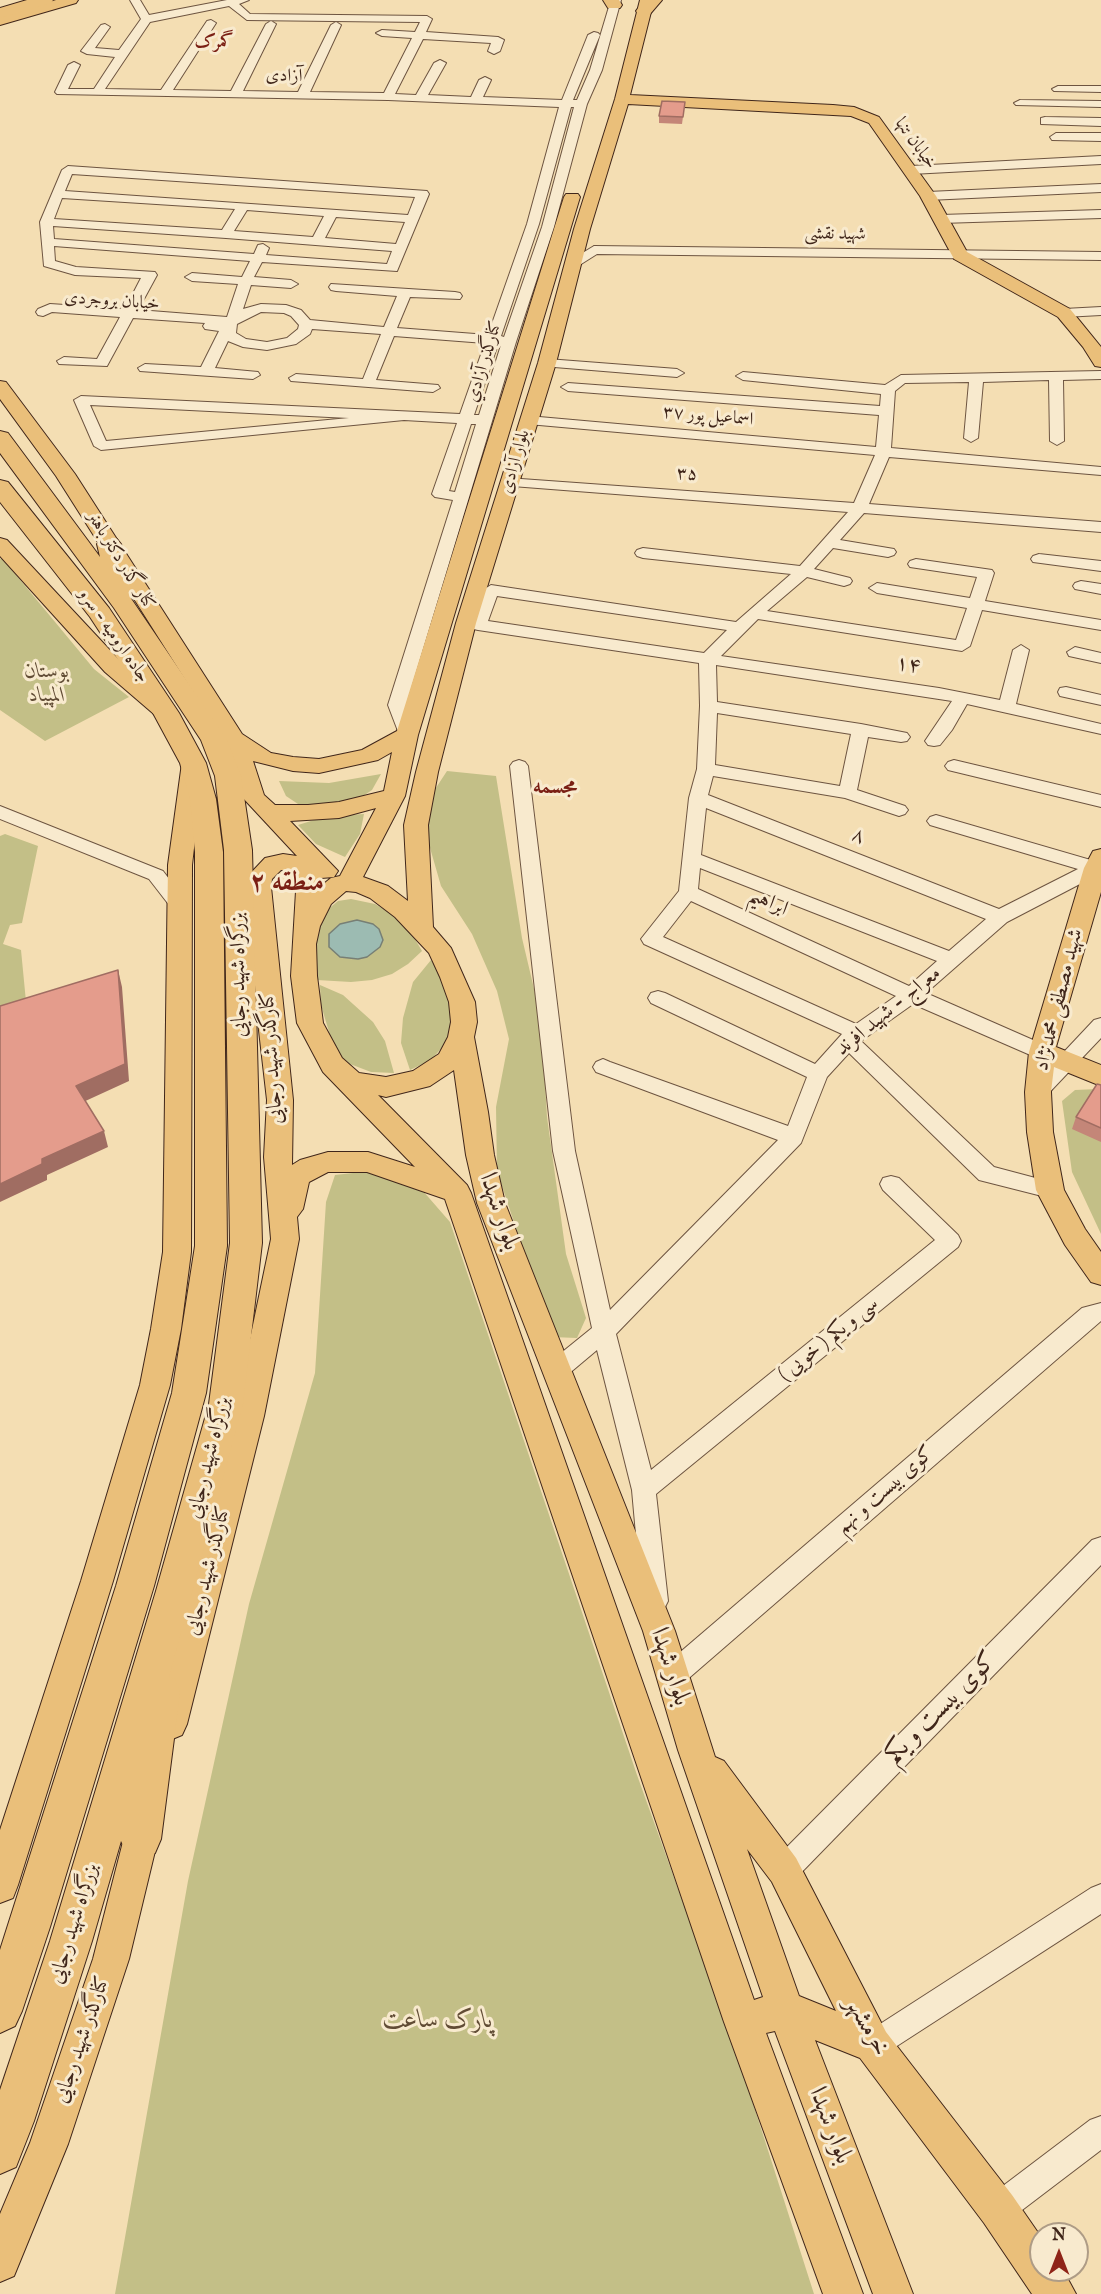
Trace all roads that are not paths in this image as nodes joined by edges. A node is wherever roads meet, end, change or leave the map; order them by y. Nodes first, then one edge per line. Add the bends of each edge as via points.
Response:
1 (45, 0) edge
2 (71, 0) edge
3 (135, 0) edge
4 (238, 2) edge
5 (631, 2) edge
6 (0, 13) edge
7 (146, 19) junction
8 (0, 21) edge
9 (211, 23) dead end
10 (271, 24) dead end
11 (336, 25) dead end
12 (105, 27) dead end
13 (609, 27) junction
14 (382, 33) dead end
15 (419, 35) junction
16 (494, 51) dead end
17 (123, 54) junction
18 (440, 63) dead end
19 (74, 65) dead end
20 (579, 70) junction
21 (596, 70) junction
22 (485, 80) dead end
23 (1048, 88) dead end
24 (1083, 89) junction
25 (1101, 89) edge
26 (97, 92) junction
27 (165, 93) junction
28 (235, 95) junction
29 (302, 96) junction
30 (388, 97) junction
31 (420, 98) junction
32 (622, 99) junction
33 (476, 100) junction
34 (1020, 103) dead end
35 (566, 104) junction
36 (1087, 104) junction
37 (1101, 104) edge
38 (592, 111) junction
39 (1045, 121) dead end
40 (1098, 122) edge
41 (1101, 136) edge
42 (1056, 137) dead end
43 (549, 159) junction
44 (565, 160) junction
45 (1101, 160) edge
46 (911, 170) junction
47 (281, 184) junction
48 (1101, 188) edge
49 (58, 194) junction
50 (928, 196) junction
51 (243, 206) junction
52 (271, 207) junction
53 (332, 213) junction
54 (1101, 214) edge
55 (412, 219) junction
56 (941, 219) junction
57 (46, 222) junction
58 (226, 234) junction
59 (269, 237) junction
60 (591, 240) junction
61 (317, 241) junction
62 (48, 242) junction
63 (1101, 247) edge
64 (399, 248) junction
65 (957, 250) junction
66 (1101, 256) edge
67 (257, 258) junction
68 (192, 277) dead end
69 (246, 280) junction
70 (291, 284) dead end
71 (336, 287) dead end
72 (405, 292) junction
73 (454, 296) dead end
74 (1101, 311) edge
75 (1064, 313) junction
76 (126, 317) junction
77 (230, 324) junction
78 (305, 327) junction
79 (388, 335) junction
80 (491, 345) junction
81 (1096, 345) edge
82 (517, 347) junction
83 (64, 361) dead end
84 (1101, 362) edge
85 (547, 363) junction
86 (145, 368) dead end
87 (206, 372) junction
88 (677, 373) dead end
89 (253, 375) dead end
90 (1101, 375) edge
91 (743, 376) dead end
92 (1056, 377) junction
93 (296, 378) dead end
94 (976, 378) junction
95 (368, 382) junction
96 (0, 386) edge
97 (568, 387) dead end
98 (433, 388) dead end
99 (888, 390) junction
100 (245, 409) junction
101 (886, 411) junction
102 (400, 417) junction
103 (467, 419) junction
104 (486, 420) junction
105 (528, 420) junction
106 (252, 432) junction
107 (0, 438) edge
108 (971, 438) dead end
109 (1057, 441) dead end
110 (884, 453) junction
111 (1101, 471) edge
112 (512, 482) junction
113 (0, 487) edge
114 (462, 497) junction
115 (860, 508) junction
116 (1101, 527) edge
117 (828, 543) junction
118 (0, 544) edge
119 (110, 544) junction
120 (888, 552) dead end
121 (644, 554) dead end
122 (1039, 559) dead end
123 (916, 564) dead end
124 (1101, 566) edge
125 (804, 571) junction
126 (844, 581) dead end
127 (1081, 586) dead end
128 (877, 588) dead end
129 (1101, 589) edge
130 (124, 605) junction
131 (975, 605) junction
132 (756, 614) junction
133 (472, 624) junction
134 (1101, 625) edge
135 (739, 627) junction
136 (1021, 650) dead end
137 (1074, 652) dead end
138 (1101, 658) edge
139 (707, 660) junction
140 (1066, 692) dead end
141 (962, 698) junction
142 (1101, 700) edge
143 (709, 706) junction
144 (1007, 706) junction
145 (166, 713) junction
146 (861, 729) junction
147 (1101, 729) edge
148 (408, 735) junction
149 (901, 737) dead end
150 (934, 741) dead end
151 (214, 747) junction
152 (519, 766) dead end
153 (954, 766) dead end
154 (706, 769) junction
155 (847, 793) junction
156 (394, 796) junction
157 (699, 798) junction
158 (203, 799) joint
159 (1101, 801) edge
160 (899, 810) dead end
161 (0, 812) edge
162 (269, 813) junction
163 (936, 821) dead end
164 (691, 858) junction
165 (1098, 863) edge
166 (168, 870) junction
167 (343, 884) junction
168 (688, 892) junction
169 (1000, 917) junction
170 (308, 926) junction
171 (421, 928) junction
172 (952, 960) junction
173 (911, 995) junction
174 (658, 998) dead end
175 (1101, 1025) edge
176 (461, 1037) junction
177 (852, 1037) junction
178 (1042, 1052) junction
179 (1067, 1062) junction
180 (603, 1066) dead end
181 (818, 1074) junction
182 (1101, 1076) edge
183 (344, 1077) junction
184 (1038, 1092) junction
185 (794, 1137) junction
186 (891, 1184) dead end
187 (1050, 1190) junction
188 (458, 1193) junction
189 (285, 1239) junction
190 (1101, 1274) edge
191 (1101, 1312) edge
192 (604, 1331) junction
193 (558, 1369) junction
194 (644, 1490) junction
195 (1101, 1548) edge
196 (175, 1591) junction
197 (658, 1631) junction
198 (673, 1675) junction
199 (695, 1750) junction
200 (141, 1839) junction
201 (784, 1870) junction
202 (0, 1885) edge
203 (1101, 1898) edge
204 (785, 2009) junction
205 (0, 2011) edge
206 (743, 2022) junction
207 (873, 2045) junction
208 (1101, 2131) edge
209 (0, 2151) edge
210 (998, 2209) junction
211 (0, 2262) edge
212 (843, 2294) edge
213 (893, 2294) edge
214 (1056, 2294) edge

1 - 6 highway
2 - 8 main road
3 - 7 street
4 - 7 street
4 - 15 street via 247,17 427,19
5 - 13 street, کنارگذر آزادي
5 - 32 main road, بلوار آزادی
5 - 38 main road, بلوار آزادی
7 - 17 street
9 - 27 street
10 - 28 street
11 - 29 street
12 - 17 street via 87,51
13 - 20 street via 595,32
13 - 21 street, کنارگذر آزادي
14 - 15 street
15 - 16 street via 498,40
15 - 30 street
17 - 26 street
18 - 31 street
19 - 26 street, آزادی via 61,92
20 - 21 street
20 - 35 street
21 - 38 street, کنارگذر آزادي
22 - 33 street
23 - 24 street
24 - 25 street
24 - 36 street
26 - 27 street, آزادی
27 - 28 street, آزادی
28 - 29 street, آزادی
29 - 30 street, آزادی
30 - 31 street, آزادی
31 - 33 street, آزادی
32 - 46 main road, خیابان تنها via 854,112 874,120
32 - 60 main road, بلوار آزادی
33 - 35 street, آزادی
34 - 36 street
35 - 38 street, آزادی
35 - 43 street
36 - 37 street
36 - 40 street
38 - 44 street, کنارگذر آزادي
38 - 82 main road, بلوار آزادی
39 - 40 street
40 - 41 street
41 - 42 street
43 - 44 street
43 - 80 street via 533,224
44 - 82 street, کنارگذر آزادي
45 - 46 street
46 - 50 main road, خیابان تنها
47 - 49 street via 68,170
47 - 52 street
47 - 55 street via 423,194
48 - 50 street
49 - 51 street
49 - 57 street
50 - 56 main road, خیابان تنها
51 - 52 street
51 - 58 street
52 - 53 street
53 - 55 street
53 - 61 street
54 - 56 street
55 - 64 street
56 - 65 main road, خیابان تنها
57 - 58 street
57 - 62 street
58 - 59 street
59 - 61 street
59 - 67 street
60 - 65 street, شهید نقشی
60 - 85 main road, بلوار آزادی via 573,263
61 - 64 street
62 - 67 street
62 - 76 street via 49,262 75,271 150,275
63 - 65 street, شهید نقشی
64 - 67 street via 392,268
65 - 66 street, شهید نقشی
65 - 75 main road
67 - 69 street
68 - 69 street
69 - 70 street
69 - 77 street
71 - 72 street
72 - 73 street
72 - 79 street
74 - 75 street
75 - 81 main road
76 - 77 street, خیابان بروجردی
76 - 83 street via 102,363
77 - 78 street via 249,311 274,308 296,313
77 - 78 street via 229,334 234,339 254,346 291,341
77 - 87 street
78 - 79 street
79 - 80 street
79 - 95 street
80 - 82 street
80 - 103 street
81 - 84 main road
82 - 104 street, کنارگذر آزادي
82 - 148 main road, بلوار آزادی
85 - 88 street
85 - 105 main road, بلوار آزادی
86 - 87 street
87 - 89 street
90 - 92 street
91 - 99 street
92 - 94 street
92 - 109 street
93 - 95 street
94 - 99 street via 901,379
94 - 108 street
95 - 98 street
96 - 119 main road, کنار گذر دکتر باهنر via 65,474
97 - 101 street
99 - 101 street
100 - 102 street
100 - 106 street
100 - 106 street via 81,400 101,446
101 - 110 street
102 - 103 street
102 - 106 street
103 - 104 street
103 - 114 street via 440,494
104 - 114 street, کنارگذر آزادي
105 - 110 street, اسماعیل پور ۳۷
105 - 112 main road, بلوار آزادی
107 - 130 highway, جاده ارومیه - سرو
110 - 111 street, اسماعیل پور ۳۷
110 - 115 street
112 - 115 street, ۳۵
112 - 133 main road, بلوار آزادی
113 - 145 highway, جاده ارومیه - سرو via 100,613
114 - 148 street, کنارگذر آزادي via 397,705
115 - 116 street, ۳۵
115 - 117 street
117 - 120 street
117 - 125 street
118 - 145 main road via 113,666
119 - 130 highway
119 - 151 main road, کنار گذر دکتر باهنر
121 - 125 street
122 - 124 street
123 - 131 street via 986,573
125 - 126 street
125 - 132 street
127 - 129 street
128 - 131 street
130 - 151 highway, جاده ارومیه - سرو
131 - 132 street via 962,646
131 - 134 street
132 - 135 street
133 - 135 street via 490,590
133 - 139 street, ۱۴
133 - 171 main road, بلوار آزادی via 427,772 416,825
135 - 139 street
136 - 144 street
137 - 138 street
139 - 141 street, ۱۴
139 - 143 street
140 - 142 street
141 - 144 street, ۱۴
141 - 150 street
143 - 146 street
143 - 154 street
144 - 147 street, ۱۴
145 - 151 highway, جاده ارومیه - سرو
146 - 149 street
146 - 155 street
148 - 151 main road via 370,755 319,766
148 - 156 main road, بلوار آزادی
151 - 158 highway, جاده ارومیه - سرو
151 - 162 main road
151 - 166 main road
151 - 196 highway, بزرگراه شهید رجایی via 228,776 238,850 246,1242 226,1404
152 - 192 street via 564,1151
153 - 159 street
154 - 155 street
154 - 157 street
155 - 160 street
156 - 162 main road via 339,810
156 - 167 main road, بلوار آزادی
157 - 164 street
157 - 169 street, ۸
158 - 205 highway, بزرگراه شهید رجایی via 209,852 211,1246 189,1393 135,1586
161 - 166 street
162 - 167 main road
163 - 165 street
164 - 168 street
164 - 172 street
165 - 169 street, معراج - شهید افرند
165 - 178 main road, شهید مصطفی محمدنژاد
166 - 202 main road via 180,905 177,1252 166,1329 155,1385 97,1581
167 - 170 main road via 321,899
167 - 171 main road via 359,884 379,892
168 - 173 street, ابراهیم
168 - 177 street via 651,939
169 - 172 street, معراج - شهید افرند
170 - 183 main road via 304,976 310,1023 332,1065
170 - 189 main road, کنارگذر شهید رجایی via 309,873 295,863 273,864 260,876 259,887 280,1100 278,1157
171 - 176 main road via 439,948 453,977 462,1002
172 - 173 street, معراج - شهید افرند
173 - 177 street, معراج - شهید افرند
173 - 178 street, ابراهیم
174 - 181 street
175 - 179 street
176 - 183 main road via 448,1062 421,1079 387,1087
176 - 193 main road, بلوار شهدا via 491,1203
177 - 181 street, معراج - شهید افرند
177 - 187 street via 987,1174
178 - 179 main road
178 - 184 main road, شهید مصطفی محمدنژاد
179 - 182 main road
179 - 184 street
180 - 185 street
181 - 185 street, معراج - شهید افرند
183 - 188 main road, بلوار شهدا
184 - 187 main road, شهید مصطفی محمدنژاد
185 - 192 street, معراج - شهید افرند
186 - 194 street, سی و یکم ( خویی ) via 950,1241
187 - 190 main road, شهید مصطفی محمدنژاد via 1075,1237
188 - 189 main road via 368,1162 319,1164 297,1176
188 - 206 main road, بلوار شهدا
189 - 200 main road, کنارگذر شهید رجایی via 249,1416
191 - 198 street, کوی بیست و نهم via 1090,1315
192 - 193 street, معراج - شهید افرند
192 - 194 street
193 - 197 main road, بلوار شهدا
194 - 197 street
195 - 201 street, کوی بیست و یکم
196 - 200 highway
196 - 209 highway, بزرگراه شهید رجایی via 71,1941
197 - 198 main road, بلوار شهدا
198 - 199 main road, بلوار شهدا
199 - 201 main road, خرمشهر
199 - 204 main road, بلوار شهدا
200 - 211 main road, کنارگذر شهید رجایی via 103,1981 48,2144
201 - 207 main road, خرمشهر
203 - 207 street
204 - 206 main road
204 - 207 main road
204 - 213 main road, بلوار شهدا
206 - 212 main road, بلوار شهدا
207 - 210 main road, خرمشهر
208 - 210 street
210 - 214 main road, خرمشهر

